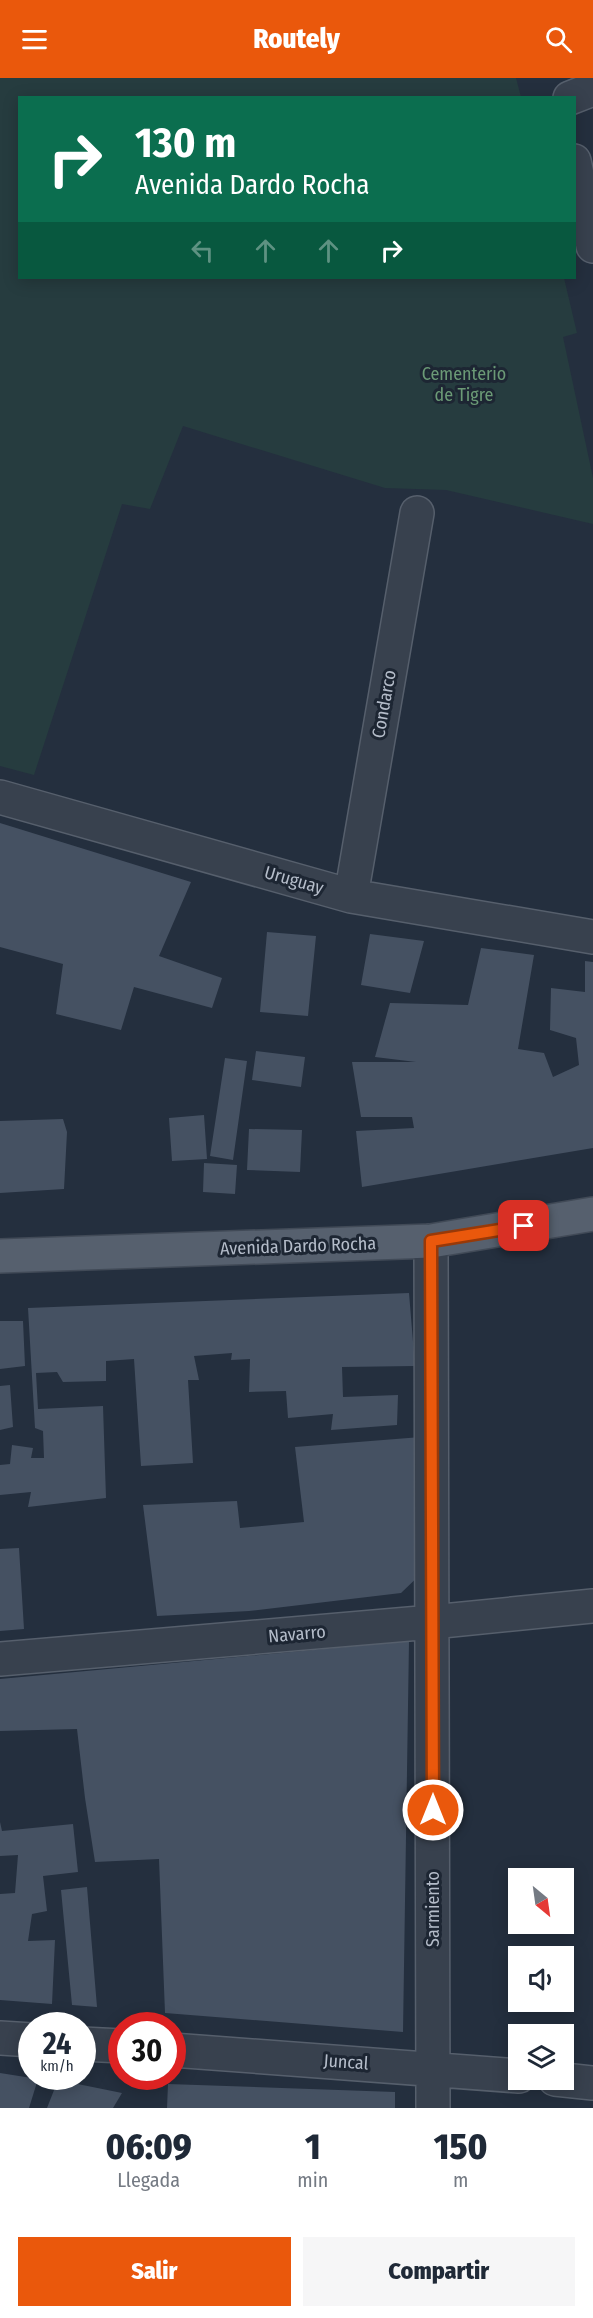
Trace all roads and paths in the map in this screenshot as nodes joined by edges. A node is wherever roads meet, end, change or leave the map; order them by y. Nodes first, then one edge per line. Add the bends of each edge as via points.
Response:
1 (556, 78) edge
2 (593, 89) edge
3 (560, 96) edge
4 (575, 96) edge
5 (576, 170) edge
6 (593, 246) edge
7 (417, 513) dead end
8 (0, 797) edge
9 (351, 896) junction
10 (593, 937) edge
11 (593, 1214) edge
12 (431, 1241) junction
13 (0, 1257) edge
14 (593, 1606) edge
15 (432, 1622) junction
16 (0, 1659) edge
17 (0, 2038) edge
18 (18, 2039) edge
19 (186, 2051) edge
20 (434, 2068) junction
21 (508, 2075) edge
22 (574, 2081) edge
23 (593, 2083) edge
24 (433, 2108) edge

1 - 3 street
2 - 4 street
5 - 6 street
7 - 9 street, Condarco
8 - 9 street, Uruguay
9 - 10 street, Uruguay
11 - 12 main road, Avenida Dardo Rocha
12 - 13 main road, Avenida Dardo Rocha
12 - 15 street, Sarmiento
14 - 15 street, Navarro
15 - 16 street, Navarro
15 - 20 street, Sarmiento
17 - 18 street
19 - 20 street, Juncal
20 - 21 street, Juncal
20 - 24 street, Sarmiento
22 - 23 street

